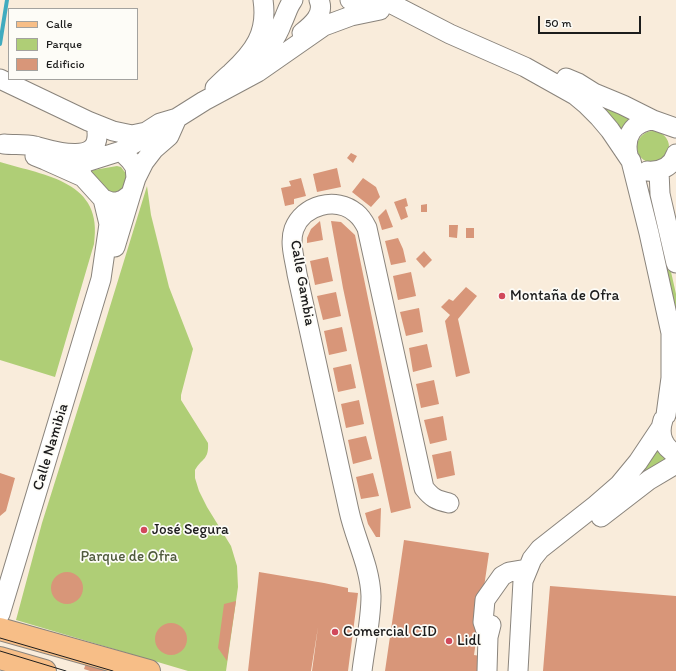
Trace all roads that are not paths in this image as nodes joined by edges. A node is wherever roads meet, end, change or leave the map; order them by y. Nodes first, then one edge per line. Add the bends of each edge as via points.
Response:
1 (263, 0) edge
2 (294, 0) edge
3 (319, 0) edge
4 (350, 0) edge
5 (383, 3) edge
6 (525, 67) junction
7 (230, 74) junction
8 (0, 79) edge
9 (224, 91) junction
10 (204, 101) junction
11 (177, 118) junction
12 (664, 123) edge
13 (96, 127) junction
14 (146, 132) junction
15 (676, 138) edge
16 (2, 143) edge
17 (120, 151) junction
18 (676, 154) edge
19 (629, 158) junction
20 (90, 165) junction
21 (666, 171) edge
22 (134, 186) junction
23 (103, 199) junction
24 (676, 264) edge
25 (101, 279) junction
26 (674, 332) edge
27 (667, 417) edge
28 (676, 454) edge
29 (676, 464) edge
30 (449, 503) dead end
31 (527, 569) junction
32 (0, 614) edge
33 (0, 629) edge
34 (0, 658) edge
35 (45, 671) edge
36 (148, 671) edge
37 (362, 671) edge
38 (487, 671) edge
39 (518, 671) edge
40 (531, 671) edge

1 - 7 street via 264,21 258,40 247,57
2 - 7 street via 279,32 268,48
3 - 9 street via 321,5 315,21 291,42
4 - 5 street
5 - 6 street
5 - 9 street via 324,26 258,72
6 - 12 street via 550,70 594,93
6 - 19 street via 575,95 587,105 610,130
7 - 10 street
8 - 13 street
9 - 10 street
10 - 11 street
11 - 14 street via 160,123
11 - 22 street, Calle Namibia via 169,136 144,162
12 - 15 street
12 - 19 street via 639,124 633,128 626,148
13 - 14 street via 123,134
13 - 16 street via 97,142 87,152 56,152 34,146
13 - 17 street
13 - 20 street via 105,144
14 - 17 street via 140,140
16 - 20 street via 45,160
17 - 20 street
17 - 22 street via 135,167
18 - 21 street
19 - 21 street via 640,169
19 - 26 street
20 - 23 street
21 - 24 street via 660,194
22 - 23 street via 123,200 111,202
22 - 25 street, Calle Namibia via 112,256
23 - 25 street, Calle Namibia via 109,224
25 - 32 street, Calle Namibia
26 - 27 street
27 - 28 street via 661,435 666,446
27 - 31 street via 619,485 540,549
29 - 40 street via 634,491 547,559 536,581
30 - 37 street, Calle Gambia via 430,496 424,488 366,228 355,212 347,208 331,204 316,207 299,220 292,239 297,274 350,518 370,582 370,616
31 - 38 street via 509,572 494,585 492,619 484,639
31 - 39 street via 522,590
33 - 36 main road
34 - 35 main road

